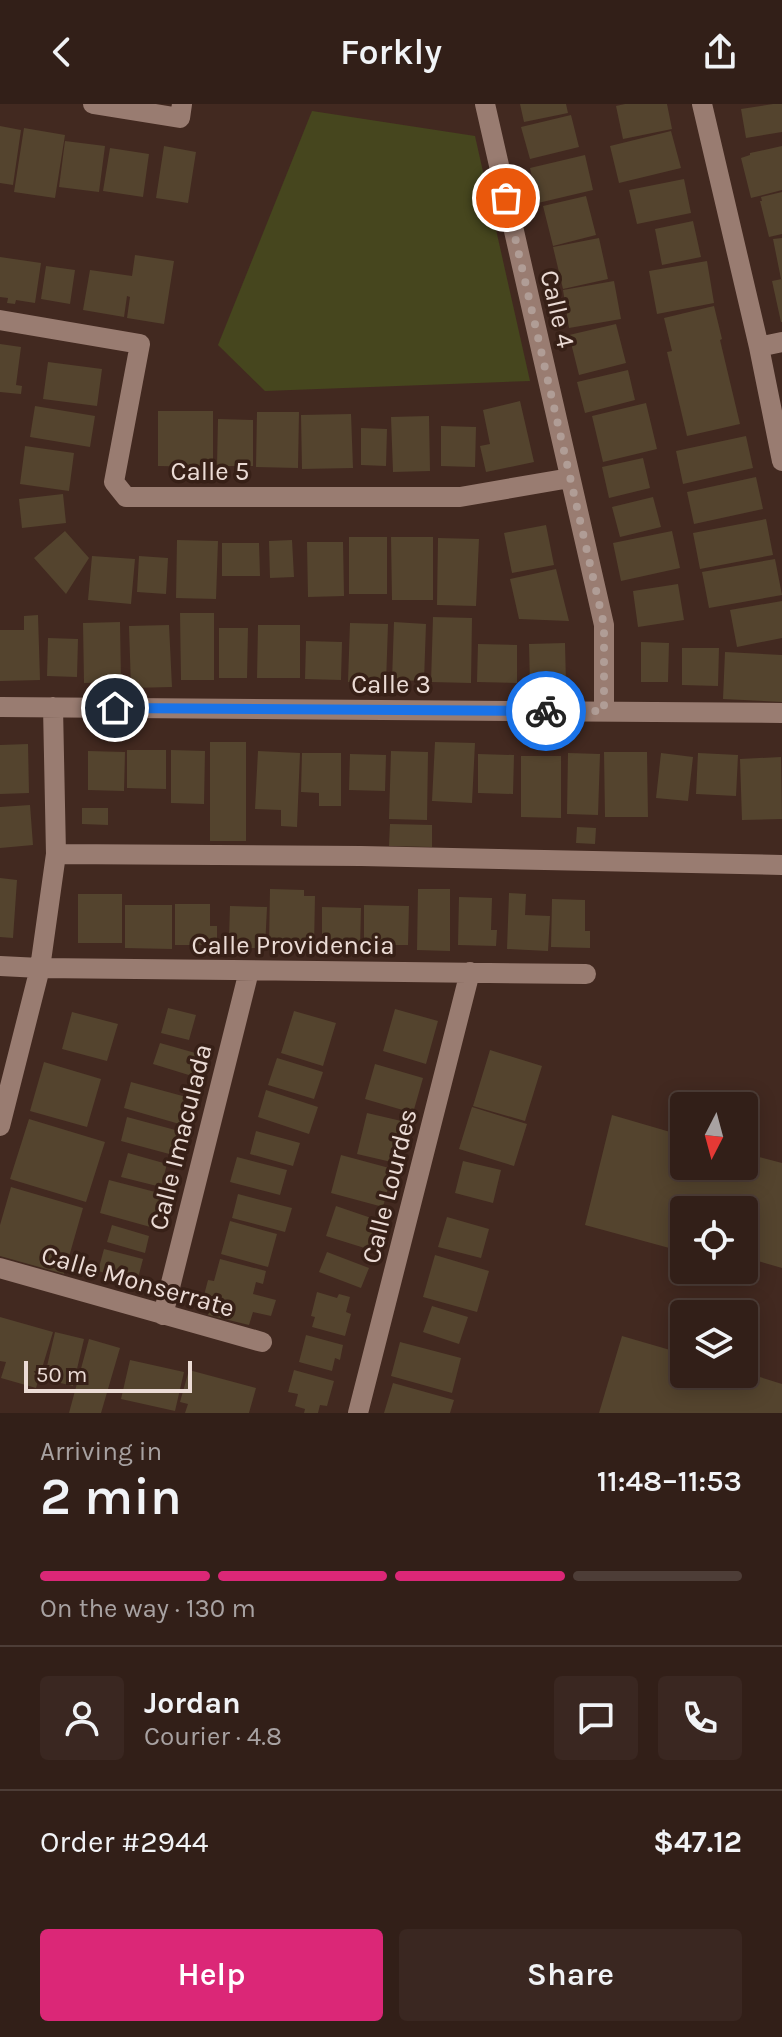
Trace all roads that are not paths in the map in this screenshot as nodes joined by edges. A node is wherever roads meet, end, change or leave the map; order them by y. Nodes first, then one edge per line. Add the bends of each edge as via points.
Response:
1 (93, 104) edge
2 (182, 104) edge
3 (485, 104) edge
4 (702, 104) edge
5 (0, 320) edge
6 (782, 342) edge
7 (759, 347) junction
8 (782, 461) edge
9 (570, 478) junction
10 (0, 707) edge
11 (53, 707) junction
12 (604, 711) junction
13 (782, 713) edge
14 (56, 854) junction
15 (782, 865) edge
16 (0, 966) edge
17 (40, 968) junction
18 (249, 971) junction
19 (470, 972) junction
20 (586, 974) dead end
21 (0, 1126) edge
22 (0, 1268) edge
23 (163, 1315) junction
24 (262, 1342) dead end
25 (358, 1413) edge

1 - 2 street via 180,118
3 - 9 street, Calle 4
4 - 7 street
5 - 9 street, Calle 5 via 140,344 114,482 126,497 460,497
6 - 7 street
7 - 8 street
9 - 12 street, Calle 4 via 604,625
10 - 11 street, Calle 3
11 - 12 street, Calle 3
11 - 14 street
12 - 13 street, Calle 3
14 - 15 street
14 - 17 street
16 - 17 street, Calle Providencia
17 - 18 street, Calle Providencia
17 - 21 street
18 - 19 street, Calle Providencia
18 - 23 street, Calle Imaculada
19 - 20 street, Calle Providencia
19 - 25 street, Calle Lourdes
22 - 23 street, Calle Monserrate
23 - 24 street, Calle Monserrate

